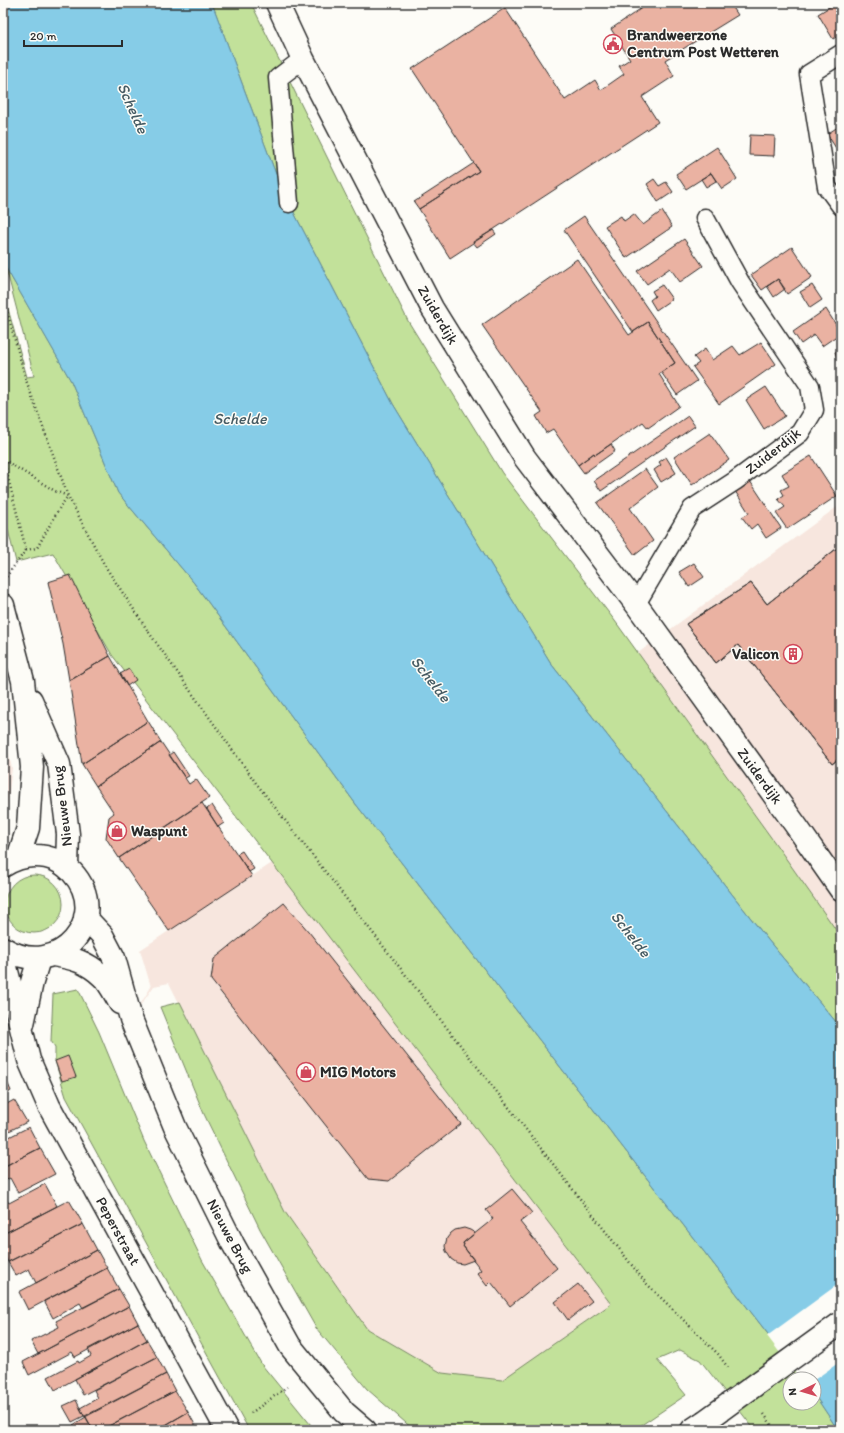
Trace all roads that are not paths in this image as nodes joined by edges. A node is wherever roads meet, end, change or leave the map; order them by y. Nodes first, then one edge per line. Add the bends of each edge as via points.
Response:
1 (277, 3) edge
2 (841, 54) edge
3 (303, 59) junction
4 (289, 203) dead end
5 (841, 206) edge
6 (705, 218) dead end
7 (3, 604) edge
8 (636, 604) junction
9 (22, 681) junction
10 (10, 862) edge
11 (67, 867) junction
12 (841, 890) edge
13 (85, 917) junction
14 (3, 948) edge
15 (3, 955) edge
16 (46, 957) junction
17 (131, 1019) junction
18 (22, 1027) junction
19 (841, 1323) edge
20 (698, 1426) edge
21 (227, 1430) edge
22 (365, 1430) edge

1 - 3 street, Zuiderdijk
2 - 5 lane via 809,74 827,187
3 - 4 lane via 278,78
3 - 8 street, Zuiderdijk via 432,308 525,458
6 - 8 lane, Zuiderdijk via 740,282 810,386 814,410 800,432 735,481 692,509
7 - 9 street, Nieuwe Brug
8 - 12 street, Zuiderdijk
9 - 10 street, Nieuwe Brug via 32,767 28,828
9 - 11 street, Nieuwe Brug via 59,764 68,834
10 - 11 street, Nieuwe Brug via 35,855 52,858
11 - 13 street, Nieuwe Brug via 77,877 83,890 86,903
13 - 16 street, Nieuwe Brug via 74,940 65,949
13 - 17 street, Nieuwe Brug via 102,935 114,958
14 - 16 street, Nieuwe Brug via 25,958
15 - 18 street, Peperstraat
16 - 17 street, Nieuwe Brug via 72,958 87,965 103,977
16 - 18 street, Peperstraat via 32,982
17 - 22 street, Nieuwe Brug via 175,1127 232,1244 290,1346 344,1412
18 - 21 street, Peperstraat via 29,1060 49,1106
19 - 20 street, bridge

